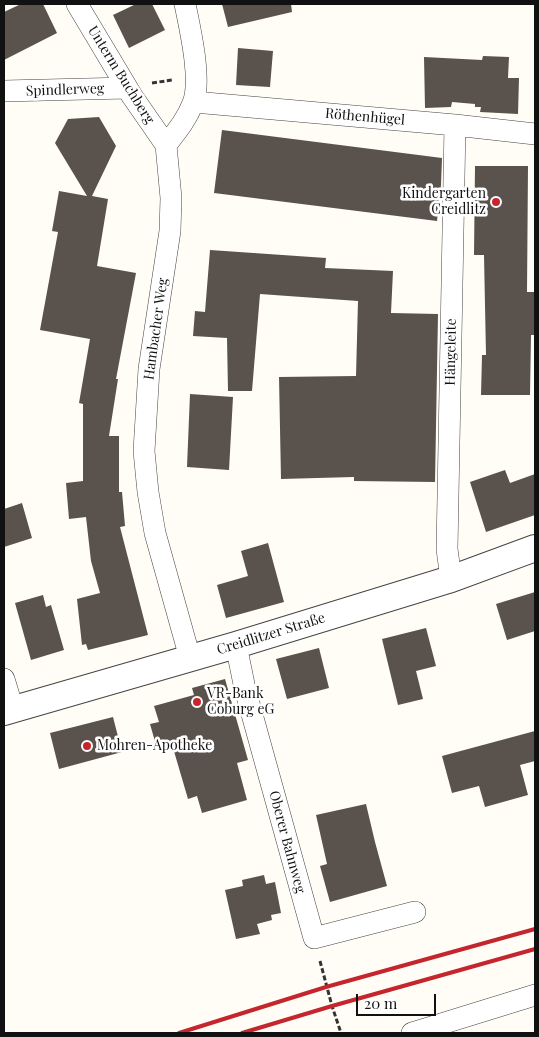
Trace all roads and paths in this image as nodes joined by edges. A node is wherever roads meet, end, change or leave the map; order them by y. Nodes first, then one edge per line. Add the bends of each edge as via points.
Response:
1 (76, 4) edge
2 (185, 4) edge
3 (127, 88) junction
4 (4, 91) edge
5 (195, 95) junction
6 (455, 125) junction
7 (535, 134) edge
8 (166, 145) junction
9 (535, 548) edge
10 (451, 579) junction
11 (236, 645) junction
12 (190, 658) junction
13 (4, 679) edge
14 (8, 710) edge
15 (414, 912) dead end
16 (314, 938) junction
17 (535, 995) edge
18 (341, 1033) edge
19 (412, 1033) edge

1 - 3 street, Unterm Buchberg
2 - 5 street via 194,56
3 - 4 street, Spindlerweg
3 - 5 path via 171,79
3 - 8 street, Unterm Buchberg
5 - 6 street, Röthenhügel
5 - 8 street via 183,124
6 - 7 street, Röthenhügel
6 - 10 street, Hängeleite via 447,549
8 - 12 street, Hambacher Weg via 171,198 170,231 149,369 144,451 155,533
9 - 10 street, Creidlitzer Straße
10 - 11 street, Creidlitzer Straße
11 - 12 street, Creidlitzer Straße
11 - 16 street, Oberer Bahnweg via 245,689
12 - 14 street, Creidlitzer Straße
13 - 14 street
15 - 16 street
16 - 18 path
17 - 19 street

